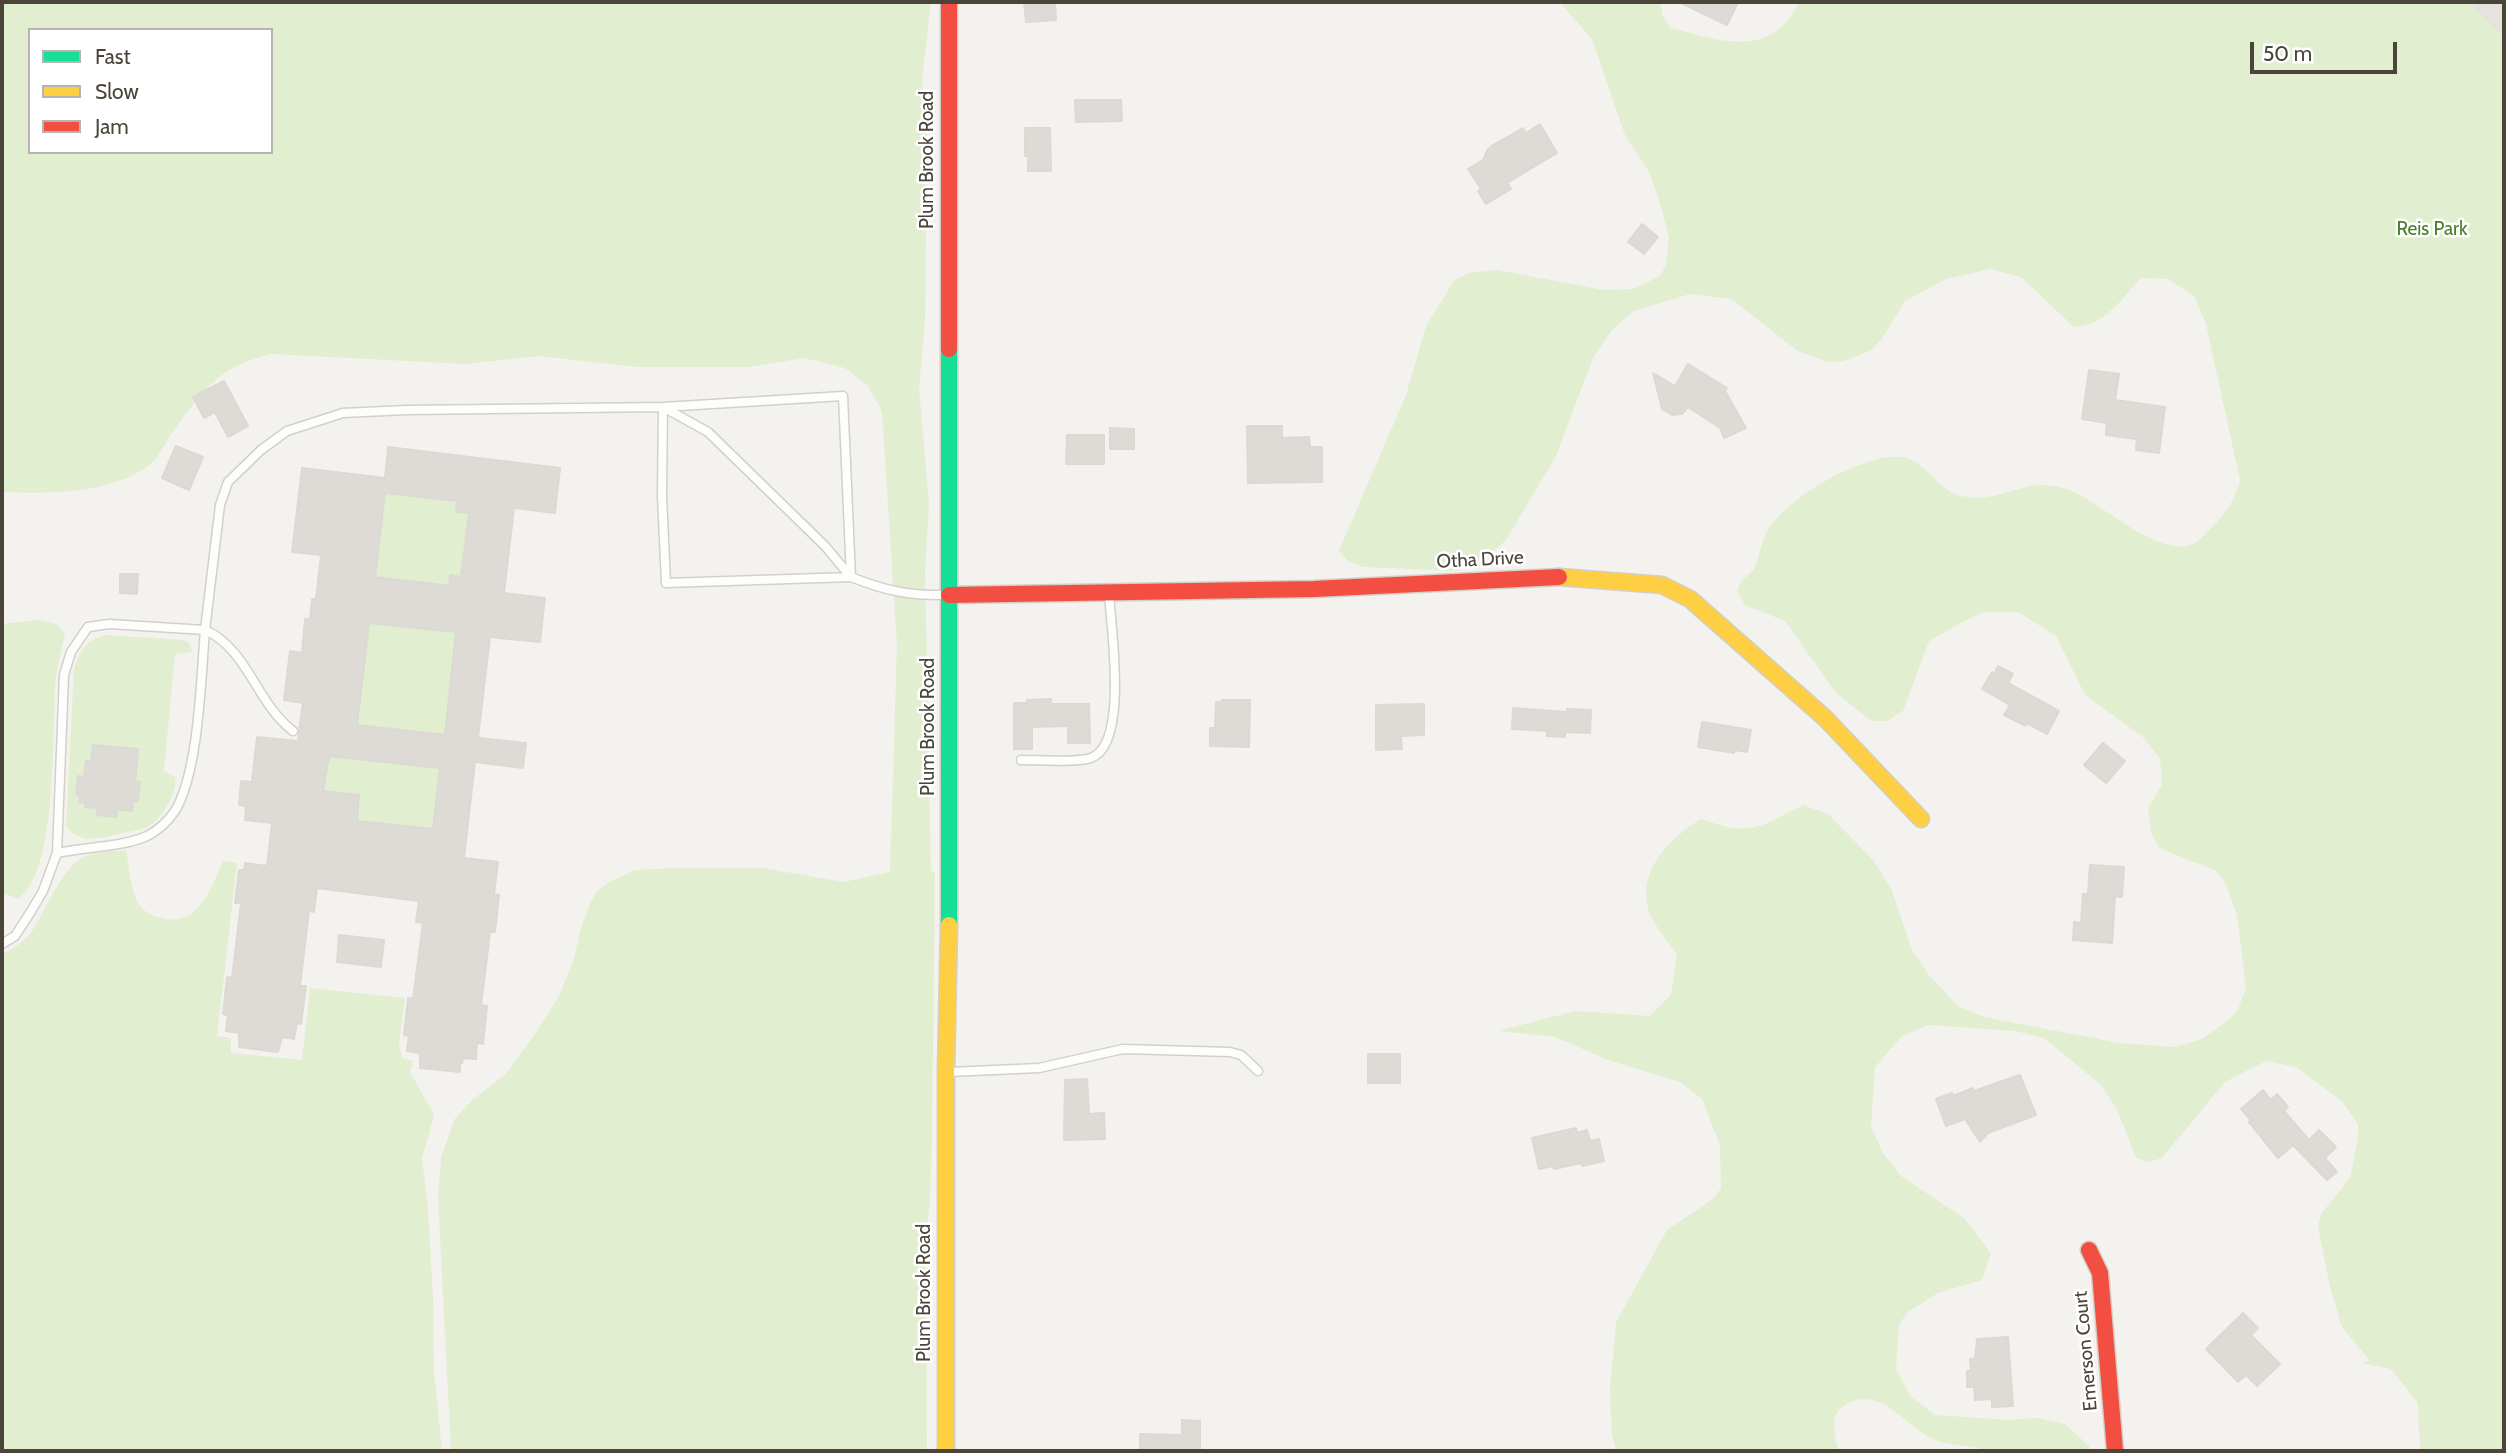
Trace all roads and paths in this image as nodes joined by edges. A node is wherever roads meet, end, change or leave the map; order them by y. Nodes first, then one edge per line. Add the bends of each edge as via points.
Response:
1 (949, 2) edge
2 (663, 407) junction
3 (850, 577) junction
4 (1109, 593) junction
5 (949, 595) junction
6 (205, 630) junction
7 (293, 731) dead end
8 (1021, 760) dead end
9 (1921, 819) dead end
10 (57, 853) junction
11 (2, 944) edge
12 (1258, 1071) dead end
13 (946, 1072) junction
14 (2089, 1250) dead end
15 (946, 1451) edge
16 (2115, 1451) edge

1 - 5 street, Plum Brook Road
2 - 3 lane via 708,432 825,546
2 - 3 lane via 666,583
2 - 3 lane via 843,396
2 - 6 lane via 343,414 287,431 228,482 220,505
3 - 5 lane via 882,590
4 - 5 street, Otha Drive
4 - 8 lane via 1115,698 1108,741 1100,754 1088,759
4 - 9 street, Otha Drive via 1568,577 1662,585 1690,599 1825,718
5 - 13 street, Plum Brook Road
6 - 7 lane via 219,636 239,657 280,722
6 - 10 lane via 192,756 176,809 166,824 148,835
6 - 10 lane via 109,624 88,627 71,652 64,675
10 - 11 lane via 30,913 15,936
12 - 13 lane via 1241,1055 1230,1052 1124,1049 1039,1068
13 - 15 street, Plum Brook Road
14 - 16 street, Emerson Court via 2100,1273

